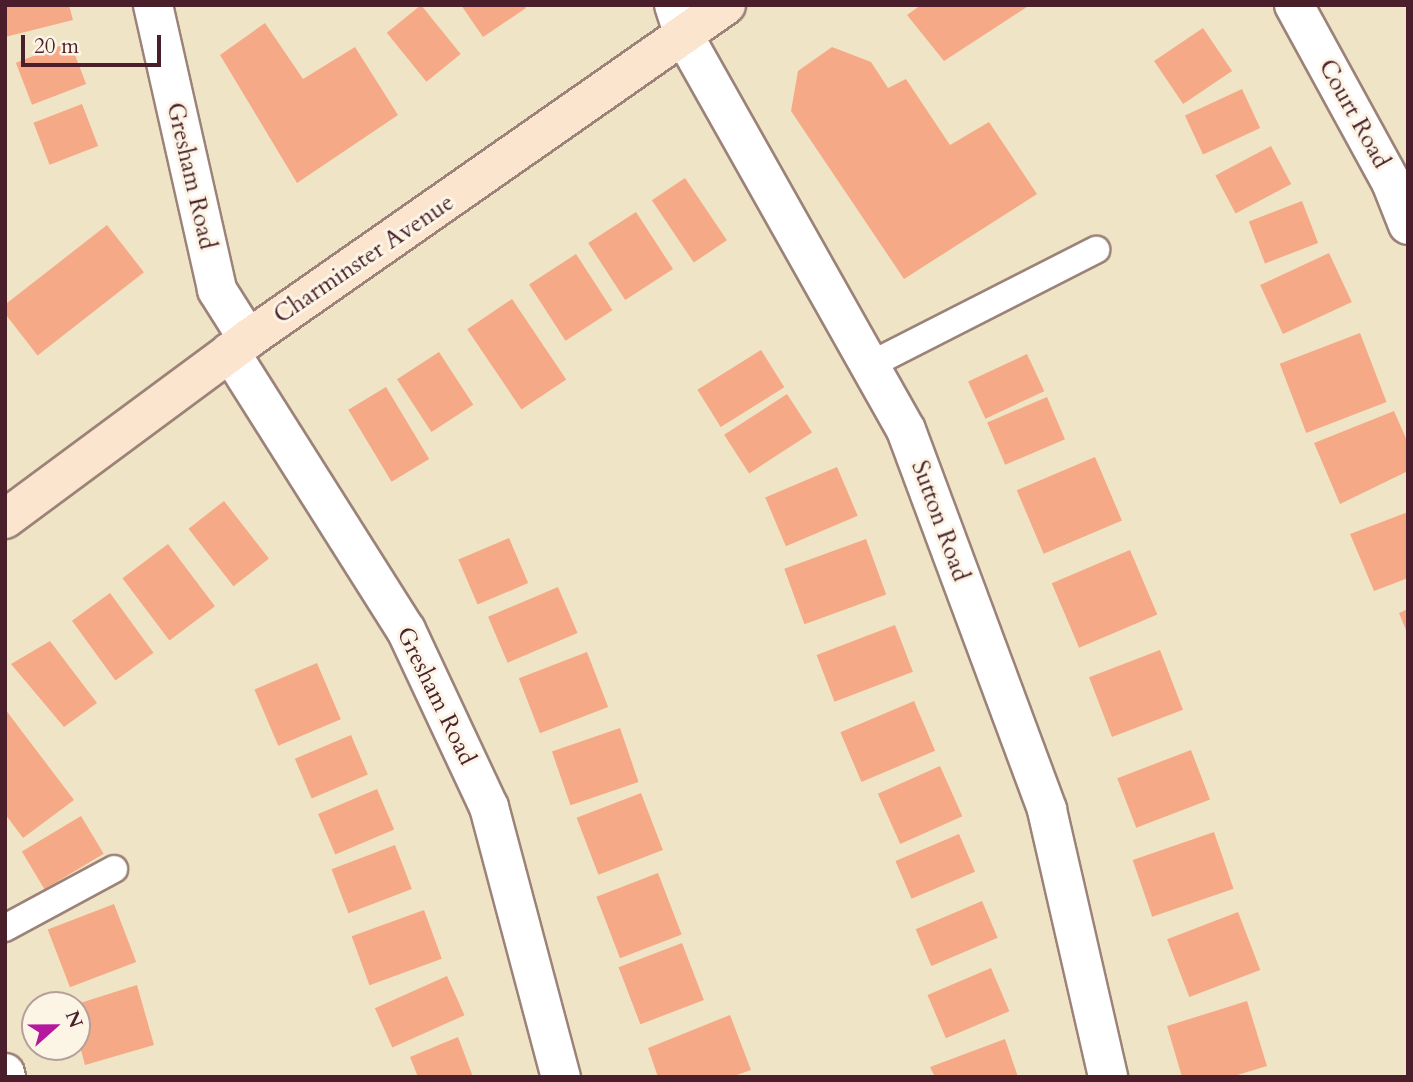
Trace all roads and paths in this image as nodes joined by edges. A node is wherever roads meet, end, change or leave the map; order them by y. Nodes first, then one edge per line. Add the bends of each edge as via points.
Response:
1 (153, 5) edge
2 (726, 5) edge
3 (1294, 5) edge
4 (679, 21) edge
5 (1400, 176) edge
6 (1408, 225) edge
7 (1096, 250) dead end
8 (239, 345) junction
9 (870, 365) junction
10 (5, 519) edge
11 (114, 869) dead end
12 (5, 929) edge
13 (561, 1077) edge
14 (1108, 1077) edge

1 - 8 street, Gresham Road via 217,290
2 - 4 street, Charminster Avenue
3 - 5 street, Court Road
4 - 8 street, Charminster Avenue
4 - 9 street, Sutton Road
5 - 6 street, Court Road
7 - 9 lane
8 - 10 street, Charminster Avenue
8 - 13 street, Gresham Road via 406,630 489,807
9 - 14 street, Sutton Road via 906,430 1047,810
11 - 12 lane

